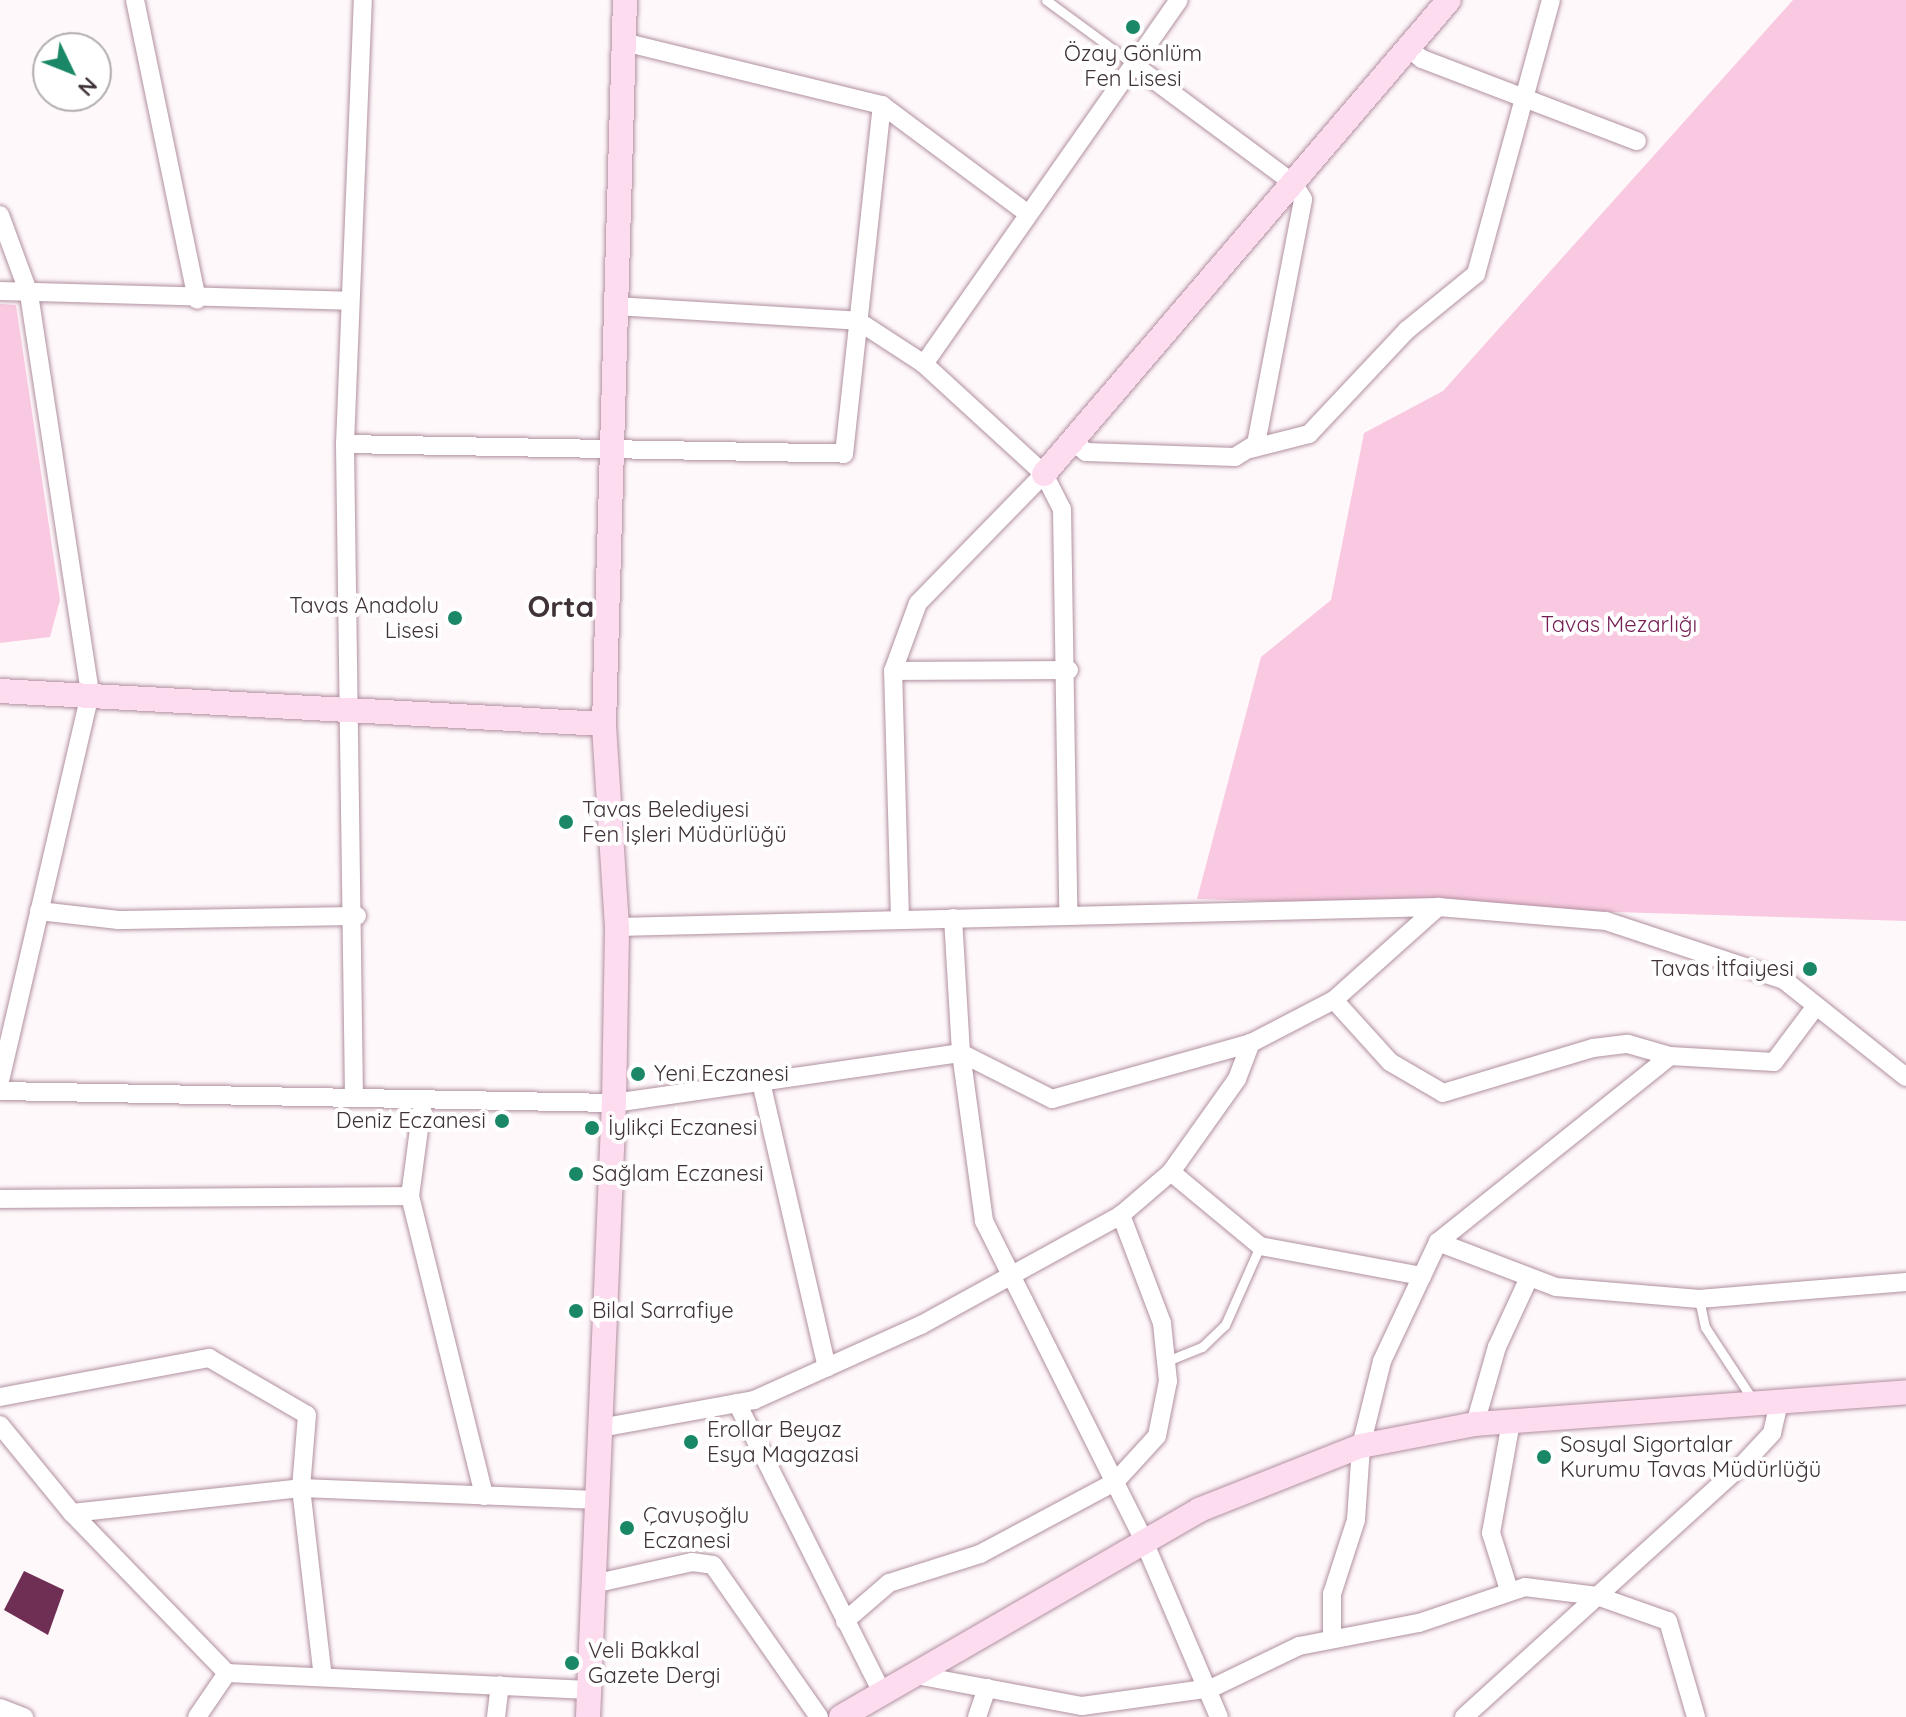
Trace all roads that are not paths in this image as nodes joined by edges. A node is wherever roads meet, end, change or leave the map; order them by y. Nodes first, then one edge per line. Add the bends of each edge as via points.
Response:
1 (135, 0) edge
2 (363, 0) edge
3 (625, 0) edge
4 (1046, 0) edge
5 (1179, 0) edge
6 (1449, 0) edge
7 (1551, 0) edge
8 (624, 42) junction
9 (1408, 48) junction
10 (1133, 64) junction
11 (1524, 99) junction
12 (882, 105) junction
13 (1637, 141) dead end
14 (1293, 183) junction
15 (1028, 214) junction
16 (0, 215) edge
17 (0, 291) edge
18 (29, 294) junction
19 (197, 300) junction
20 (349, 301) junction
21 (616, 306) junction
22 (858, 321) junction
23 (924, 364) junction
24 (1072, 441) junction
25 (345, 444) junction
26 (1250, 449) junction
27 (615, 453) junction
28 (1044, 474) junction
29 (1069, 670) junction
30 (893, 671) junction
31 (0, 691) edge
32 (90, 694) junction
33 (346, 709) junction
34 (604, 724) junction
35 (1438, 907) junction
36 (39, 911) junction
37 (1068, 913) junction
38 (357, 916) junction
39 (953, 918) junction
40 (900, 919) junction
41 (617, 927) junction
42 (1334, 1000) junction
43 (1816, 1006) junction
44 (1251, 1043) junction
45 (961, 1053) junction
46 (1670, 1056) junction
47 (1906, 1077) edge
48 (0, 1081) edge
49 (761, 1082) junction
50 (0, 1091) edge
51 (354, 1098) junction
52 (423, 1099) junction
53 (614, 1103) junction
54 (1171, 1172) junction
55 (410, 1196) junction
56 (0, 1199) edge
57 (1121, 1215) junction
58 (1438, 1242) junction
59 (1260, 1246) junction
60 (1010, 1274) junction
61 (1422, 1276) junction
62 (1527, 1282) junction
63 (1906, 1282) edge
64 (1699, 1299) junction
65 (1167, 1361) junction
66 (827, 1367) junction
67 (1906, 1392) edge
68 (0, 1397) edge
69 (737, 1403) junction
70 (1767, 1404) junction
71 (1511, 1422) junction
72 (1475, 1424) junction
73 (0, 1425) edge
74 (600, 1428) junction
75 (1361, 1446) junction
76 (1115, 1482) junction
77 (301, 1488) junction
78 (484, 1496) junction
79 (597, 1500) junction
80 (72, 1513) junction
81 (1143, 1539) junction
82 (593, 1584) junction
83 (1509, 1590) junction
84 (1597, 1596) junction
85 (845, 1621) junction
86 (1332, 1637) junction
87 (227, 1673) junction
88 (916, 1675) junction
89 (323, 1677) junction
90 (500, 1685) junction
91 (987, 1688) junction
92 (1212, 1688) junction
93 (589, 1690) junction
94 (883, 1695) junction
95 (0, 1708) edge
96 (1084, 1712) edge
97 (24, 1717) edge
98 (197, 1717) edge
99 (496, 1717) edge
100 (588, 1717) edge
101 (819, 1717) edge
102 (841, 1717) edge
103 (977, 1717) edge
104 (1219, 1717) edge
105 (1464, 1717) edge
106 (1696, 1717) edge

1 - 19 street
2 - 20 street
3 - 8 street
4 - 10 lane
5 - 10 street
6 - 9 street
7 - 11 street
8 - 12 street
8 - 21 street
9 - 11 street
9 - 14 street
10 - 14 street
10 - 15 street
11 - 13 street
11 - 26 street via 1470,283 1423,315 1309,434
12 - 15 street
12 - 22 street
14 - 24 street
14 - 26 street via 1303,199 1261,438
15 - 23 street
16 - 18 street
17 - 18 street
18 - 19 street
18 - 32 street
19 - 20 street
20 - 25 street
21 - 22 street
21 - 27 street
22 - 23 street
22 - 27 street via 844,454
23 - 28 street
24 - 26 street via 1086,452 1235,457
24 - 28 street
25 - 27 street
25 - 33 street
27 - 34 street
28 - 29 street via 1062,509
28 - 30 street via 918,603
29 - 30 street
29 - 37 street
30 - 40 street
31 - 32 street
32 - 33 street
32 - 36 street
33 - 34 street
33 - 38 street
34 - 41 street
35 - 37 street
35 - 42 street
35 - 43 street via 1606,921 1730,958 1784,980
36 - 38 street via 160,921
36 - 48 street
37 - 39 street
38 - 51 street
39 - 40 street
39 - 45 street
40 - 41 street
41 - 53 street
42 - 44 street
42 - 46 street via 1390,1062 1443,1093 1593,1048 1628,1044
43 - 46 street via 1774,1062
43 - 47 street
44 - 45 street via 1052,1099
44 - 54 street via 1237,1079
45 - 49 street
45 - 60 street via 984,1221
46 - 58 street
49 - 53 street
49 - 66 street
50 - 51 street
51 - 52 street
52 - 53 street
52 - 55 street
53 - 74 street
54 - 57 street
54 - 59 street
55 - 56 street
55 - 78 street
57 - 60 street
57 - 65 street via 1154,1294
58 - 61 street
58 - 62 street
59 - 61 street
59 - 65 lane via 1225,1325 1202,1347
60 - 66 street
60 - 76 street
61 - 75 street via 1382,1361
62 - 64 street
62 - 72 street via 1497,1347
63 - 64 street
64 - 70 lane via 1705,1327
65 - 76 street via 1164,1422
66 - 69 street
67 - 70 street
68 - 77 street via 209,1358 307,1415
69 - 74 street
69 - 85 street
70 - 71 street
70 - 84 street via 1772,1433
71 - 72 street
71 - 83 street via 1491,1533
72 - 75 street
73 - 80 street
74 - 79 street
75 - 81 street
75 - 86 street via 1361,1499 1332,1594
76 - 81 street
76 - 85 street via 980,1554 889,1583
77 - 78 street
77 - 80 street
77 - 89 street
78 - 79 street
79 - 82 street
80 - 87 street
81 - 88 street
81 - 92 street
82 - 93 street
82 - 101 street via 692,1562 713,1565
83 - 84 street
83 - 86 street via 1419,1623
84 - 105 street
84 - 106 street via 1671,1625
85 - 94 street
86 - 92 street
87 - 89 street
87 - 98 street
88 - 91 street
88 - 94 street
89 - 90 street
90 - 93 street
90 - 99 street
91 - 96 street
91 - 103 street
92 - 96 street
92 - 104 street
93 - 100 street
94 - 102 street
95 - 97 street

